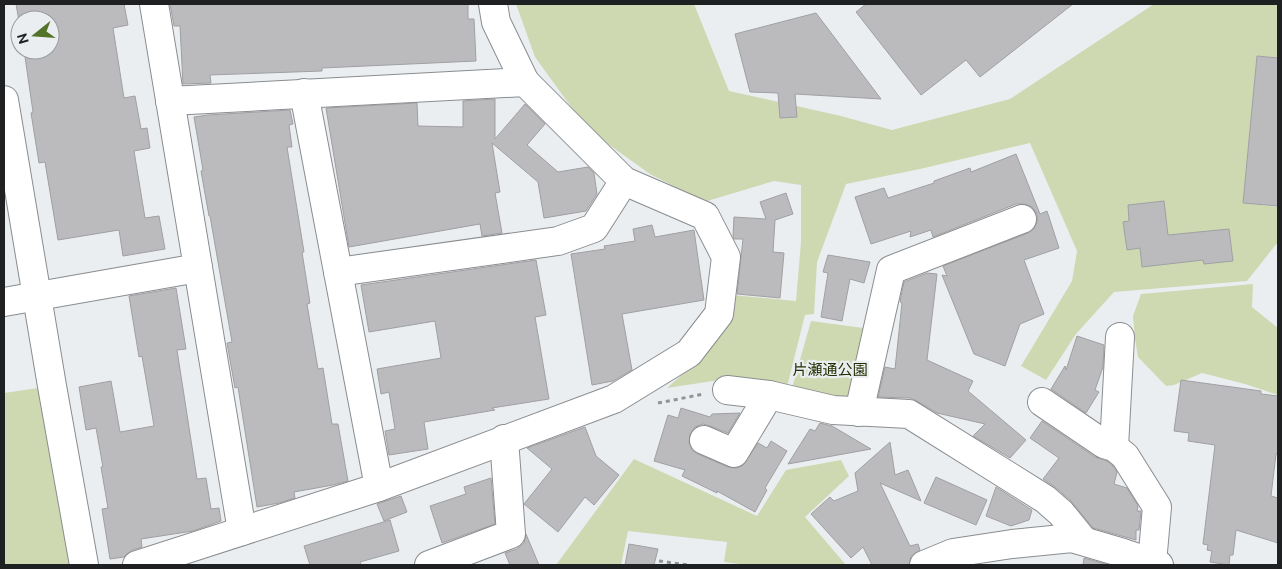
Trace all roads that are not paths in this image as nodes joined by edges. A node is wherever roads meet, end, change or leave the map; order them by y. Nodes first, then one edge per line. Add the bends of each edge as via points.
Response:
1 (154, 4) edge
2 (492, 4) edge
3 (525, 82) junction
4 (304, 93) junction
5 (4, 100) edge
6 (170, 101) junction
7 (624, 181) junction
8 (1022, 219) dead end
9 (198, 268) junction
10 (338, 272) junction
11 (37, 296) junction
12 (4, 302) edge
13 (1120, 337) dead end
14 (726, 390) road end
15 (769, 396) junction
16 (1042, 402) dead end
17 (859, 412) junction
18 (504, 439) junction
19 (704, 440) dead end
20 (1114, 447) junction
21 (379, 486) junction
22 (242, 531) junction
23 (1083, 540) junction
24 (1156, 564) edge
25 (84, 565) edge
26 (137, 565) edge
27 (429, 565) edge
28 (924, 565) edge

1 - 6 street
2 - 3 street via 496,22
3 - 4 street
3 - 7 street
4 - 6 street
4 - 10 street
5 - 11 street
6 - 9 street
7 - 10 street via 594,228 558,241
7 - 18 street via 705,216 726,257 719,314 689,353 614,399
8 - 17 street via 892,270
9 - 11 street
9 - 22 street
10 - 21 street
11 - 12 street
11 - 25 street
13 - 20 street
14 - 15 street
15 - 17 street via 833,410
15 - 19 street via 734,453
16 - 20 street via 1104,444
17 - 23 street via 909,414 1045,499
18 - 21 street
18 - 27 street via 511,534
20 - 24 street via 1125,456 1157,508
21 - 22 street
22 - 26 street
23 - 24 street
23 - 28 street via 1072,538 1012,544 953,553

